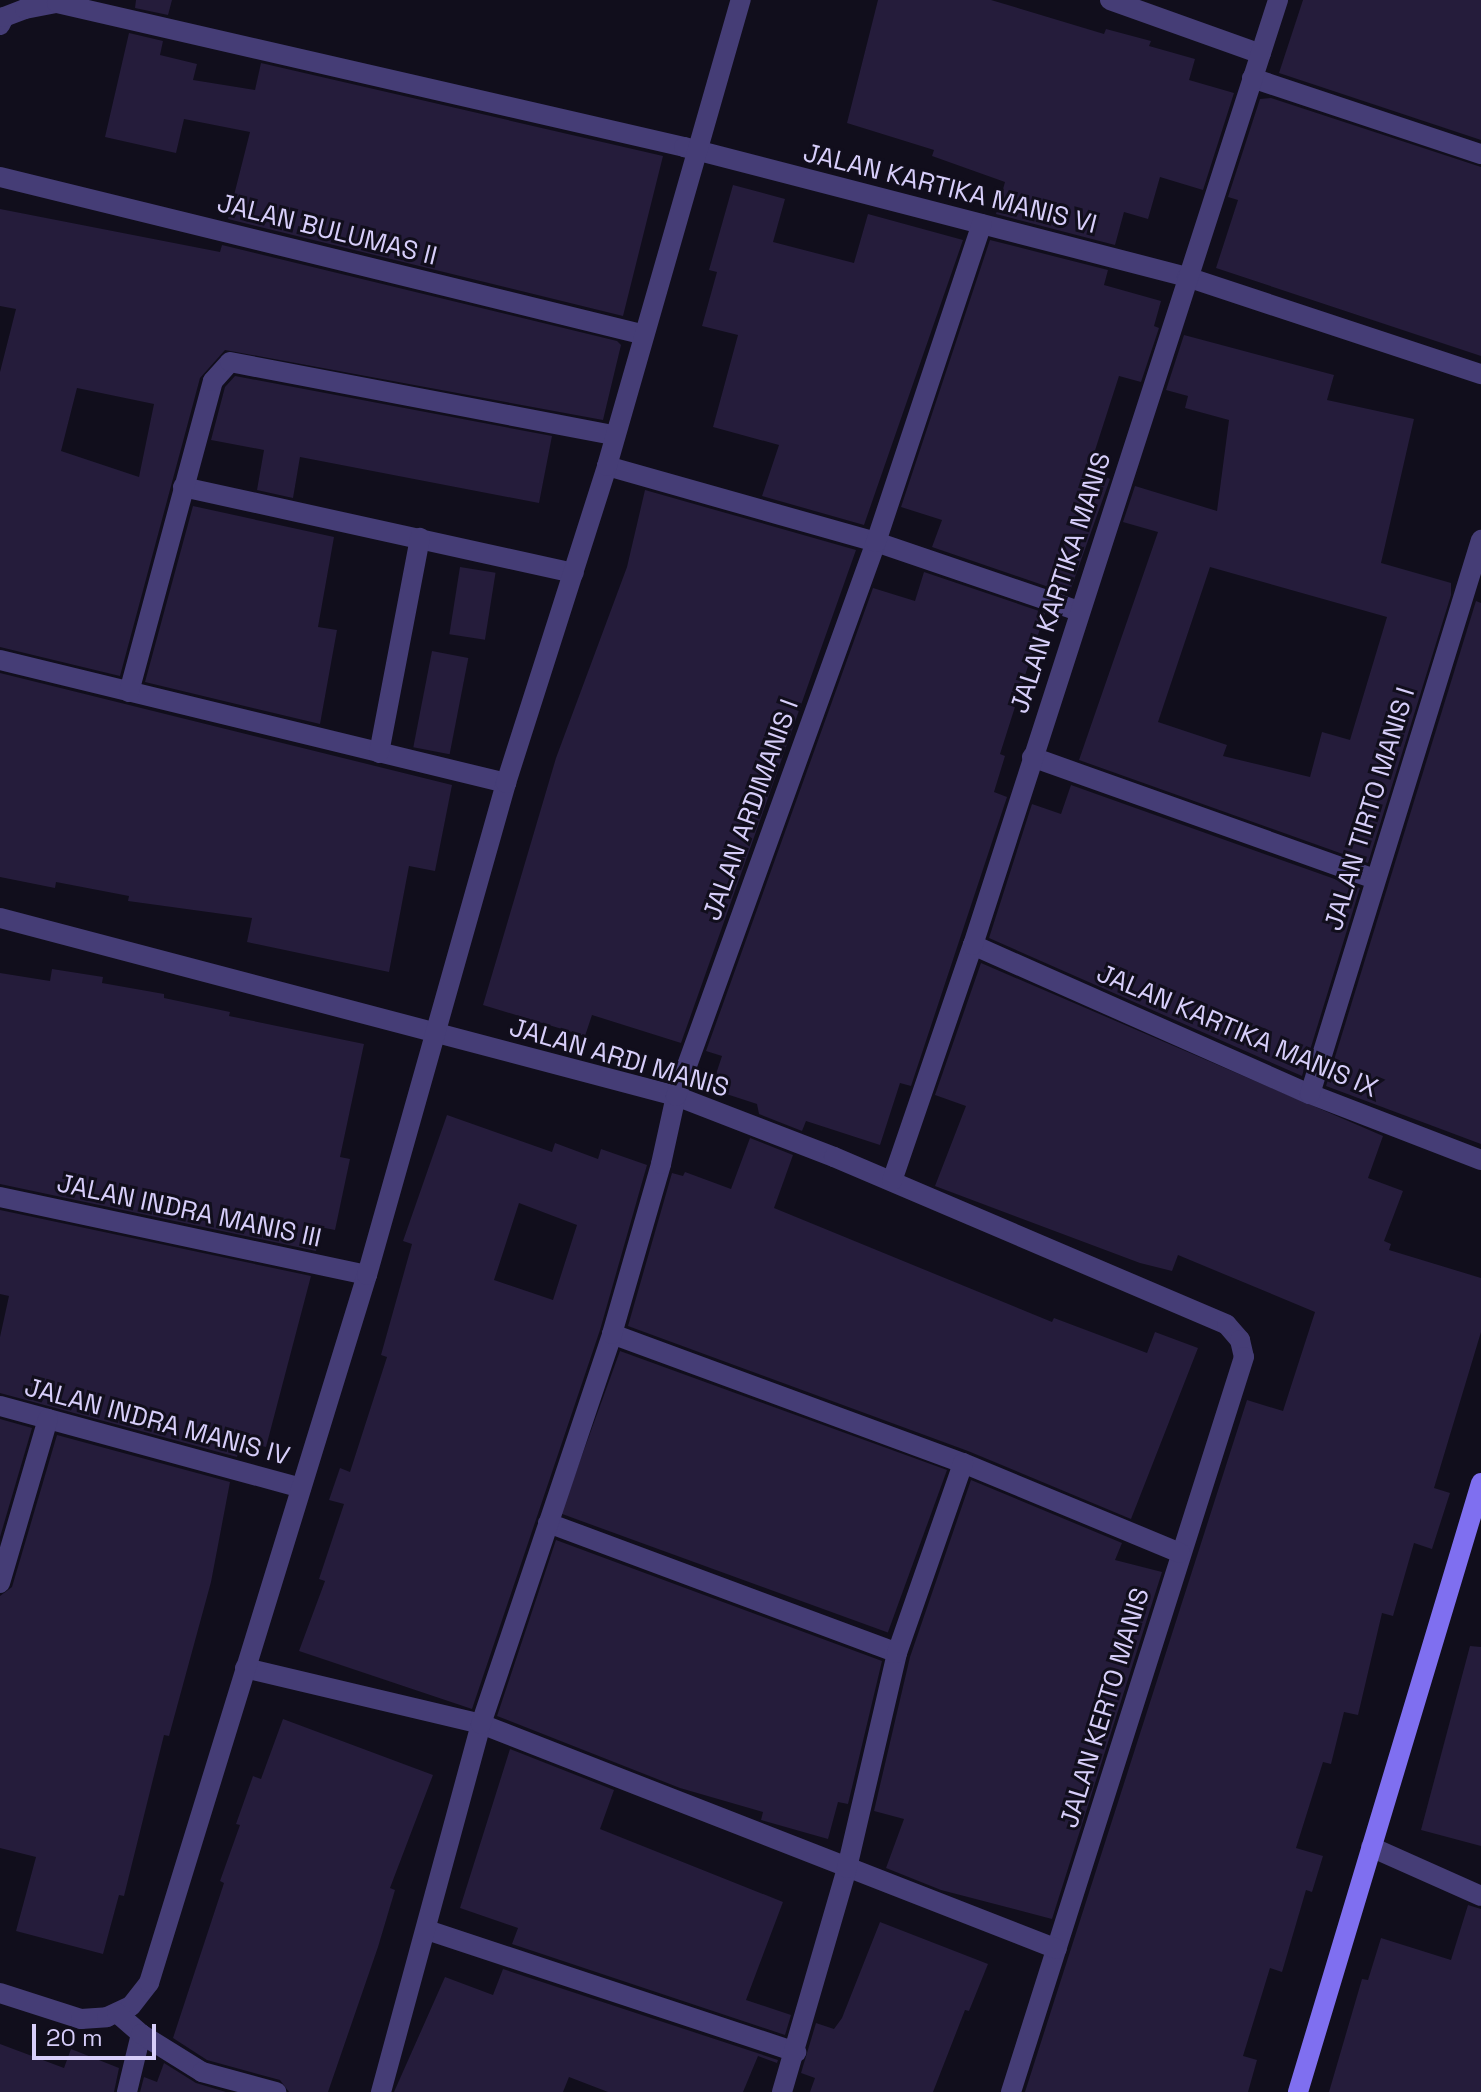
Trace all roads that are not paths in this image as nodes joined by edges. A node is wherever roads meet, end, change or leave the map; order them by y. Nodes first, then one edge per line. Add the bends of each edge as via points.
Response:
1 (741, 0) edge
2 (1110, 0) edge
3 (1278, 0) edge
4 (57, 2) edge
5 (0, 25) edge
6 (1261, 54) junction
7 (1252, 78) junction
8 (701, 151) junction
9 (1481, 154) edge
10 (0, 177) edge
11 (982, 224) junction
12 (1187, 277) junction
13 (641, 334) junction
14 (1481, 374) edge
15 (614, 435) junction
16 (607, 466) junction
17 (183, 487) junction
18 (420, 538) junction
19 (1481, 540) edge
20 (876, 542) junction
21 (574, 573) junction
22 (1079, 611) junction
23 (0, 660) edge
24 (129, 692) junction
25 (379, 753) junction
26 (1032, 757) junction
27 (506, 783) junction
28 (1375, 879) junction
29 (0, 918) edge
30 (973, 945) junction
31 (433, 1033) junction
32 (1310, 1094) junction
33 (676, 1096) junction
34 (1481, 1160) edge
35 (892, 1181) junction
36 (0, 1197) edge
37 (367, 1275) junction
38 (612, 1334) junction
39 (1240, 1340) joint
40 (0, 1406) edge
41 (48, 1419) junction
42 (963, 1463) junction
43 (1481, 1483) edge
44 (301, 1488) junction
45 (1477, 1506) edge
46 (548, 1523) junction
47 (1180, 1553) junction
48 (0, 1583) edge
49 (897, 1653) junction
50 (245, 1668) junction
51 (481, 1724) junction
52 (1371, 1847) junction
53 (847, 1868) junction
54 (1481, 1896) edge
55 (427, 1930) junction
56 (1057, 1949) junction
57 (0, 1993) edge
58 (117, 2013) junction
59 (141, 2034) junction
60 (796, 2052) junction
61 (127, 2092) edge
62 (276, 2092) edge
63 (381, 2092) edge
64 (782, 2092) edge
65 (1011, 2092) edge
66 (1298, 2092) edge

1 - 8 street
2 - 6 street
3 - 6 street, JALAN KARTIKA MANIS
4 - 5 street via 4,17
4 - 8 street, JALAN KARTIKA MANIS VI
6 - 7 street, JALAN KARTIKA MANIS
7 - 9 street
7 - 12 street, JALAN KARTIKA MANIS
8 - 11 street, JALAN KARTIKA MANIS VI
8 - 13 street
10 - 13 street, JALAN BULUMAS II
11 - 12 street, JALAN KARTIKA MANIS VI
11 - 20 street, JALAN ARDIMANIS I
12 - 14 street, JALAN KARTIKA MANIS VI
12 - 22 street, JALAN KARTIKA MANIS
13 - 15 street
15 - 16 street
15 - 17 street via 230,362 213,381
16 - 20 street
16 - 21 street
17 - 18 street
17 - 24 street
18 - 21 street
18 - 25 street
19 - 28 street, JALAN TIRTO MANIS I
20 - 22 street
20 - 33 street, JALAN ARDIMANIS I
21 - 27 street
22 - 26 street, JALAN KARTIKA MANIS
23 - 24 street
24 - 25 street
25 - 27 street
26 - 28 street
26 - 30 street, JALAN KARTIKA MANIS
27 - 31 street
28 - 32 street, JALAN TIRTO MANIS I
29 - 31 street, JALAN ARDI MANIS
30 - 32 street, JALAN KARTIKA MANIS IX
30 - 35 street, JALAN KARTIKA MANIS
31 - 33 street, JALAN ARDI MANIS
31 - 37 street
32 - 34 street, JALAN KARTIKA MANIS IX
33 - 35 street, JALAN ARDI MANIS
33 - 38 street, JALAN ARDIMANIS I
35 - 39 street, JALAN ARDI MANIS via 1216,1319
36 - 37 street, JALAN INDRA MANIS III
37 - 44 street
38 - 42 street
38 - 46 street, JALAN ARDIMANIS I
39 - 47 street, JALAN KERTO MANIS via 1244,1357
40 - 41 street, JALAN INDRA MANIS IV
41 - 44 street, JALAN INDRA MANIS IV
41 - 48 street
42 - 47 street
42 - 49 street
43 - 45 main road
44 - 50 street
45 - 52 main road
46 - 49 street
46 - 51 street, JALAN ARDIMANIS I
47 - 56 street, JALAN KERTO MANIS
49 - 53 street
50 - 51 street
50 - 58 street via 149,1983 131,2006
51 - 53 street
51 - 55 street, JALAN ARDIMANIS I
52 - 54 street
52 - 66 main road
53 - 56 street
53 - 60 street
55 - 60 street
55 - 63 street, JALAN ARDIMANIS I
56 - 65 street, JALAN KERTO MANIS
57 - 58 street via 81,2019
58 - 59 street
59 - 61 street
59 - 62 street via 202,2072
60 - 64 street

